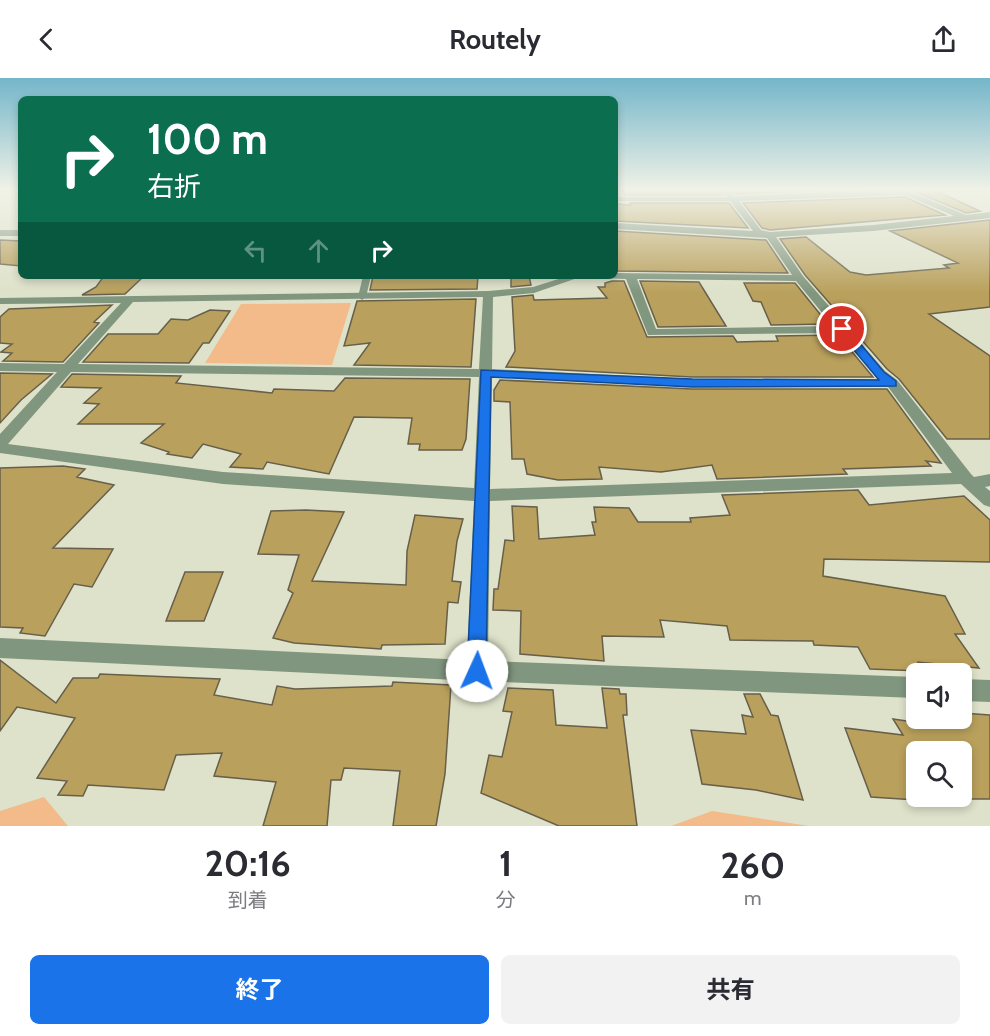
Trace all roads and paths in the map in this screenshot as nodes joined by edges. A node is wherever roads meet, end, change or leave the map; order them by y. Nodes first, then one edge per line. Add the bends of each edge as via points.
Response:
1 (753, 224) edge
2 (902, 224) edge
3 (618, 226) edge
4 (0, 233) edge
5 (18, 233) edge
6 (770, 236) junction
7 (618, 277) edge
8 (631, 278) junction
9 (799, 278) junction
10 (366, 279) edge
11 (569, 279) edge
12 (488, 294) junction
13 (362, 297) junction
14 (129, 300) junction
15 (0, 301) edge
16 (842, 329) junction
17 (0, 367) edge
18 (69, 368) junction
19 (485, 373) junction
20 (892, 383) junction
21 (0, 443) edge
22 (0, 448) edge
23 (990, 480) edge
24 (968, 481) junction
25 (482, 495) junction
26 (990, 501) edge
27 (0, 648) edge
28 (477, 671) junction
29 (906, 688) edge
30 (972, 690) edge
31 (990, 691) edge

1 - 6 street via 759,232
2 - 6 street
3 - 6 street
4 - 5 street
6 - 9 street
7 - 8 street
8 - 9 street
8 - 16 street via 652,333
9 - 16 street
10 - 13 lane
11 - 12 street via 534,290
12 - 13 street
12 - 19 street
13 - 14 street
14 - 15 street
14 - 18 street
16 - 20 street via 879,374
17 - 18 street
18 - 19 street
18 - 21 street
19 - 20 street via 692,383
19 - 25 street
20 - 24 street
22 - 25 street via 224,478
23 - 24 street
24 - 25 street
24 - 26 street
25 - 28 street
27 - 28 street
28 - 29 street
30 - 31 street

